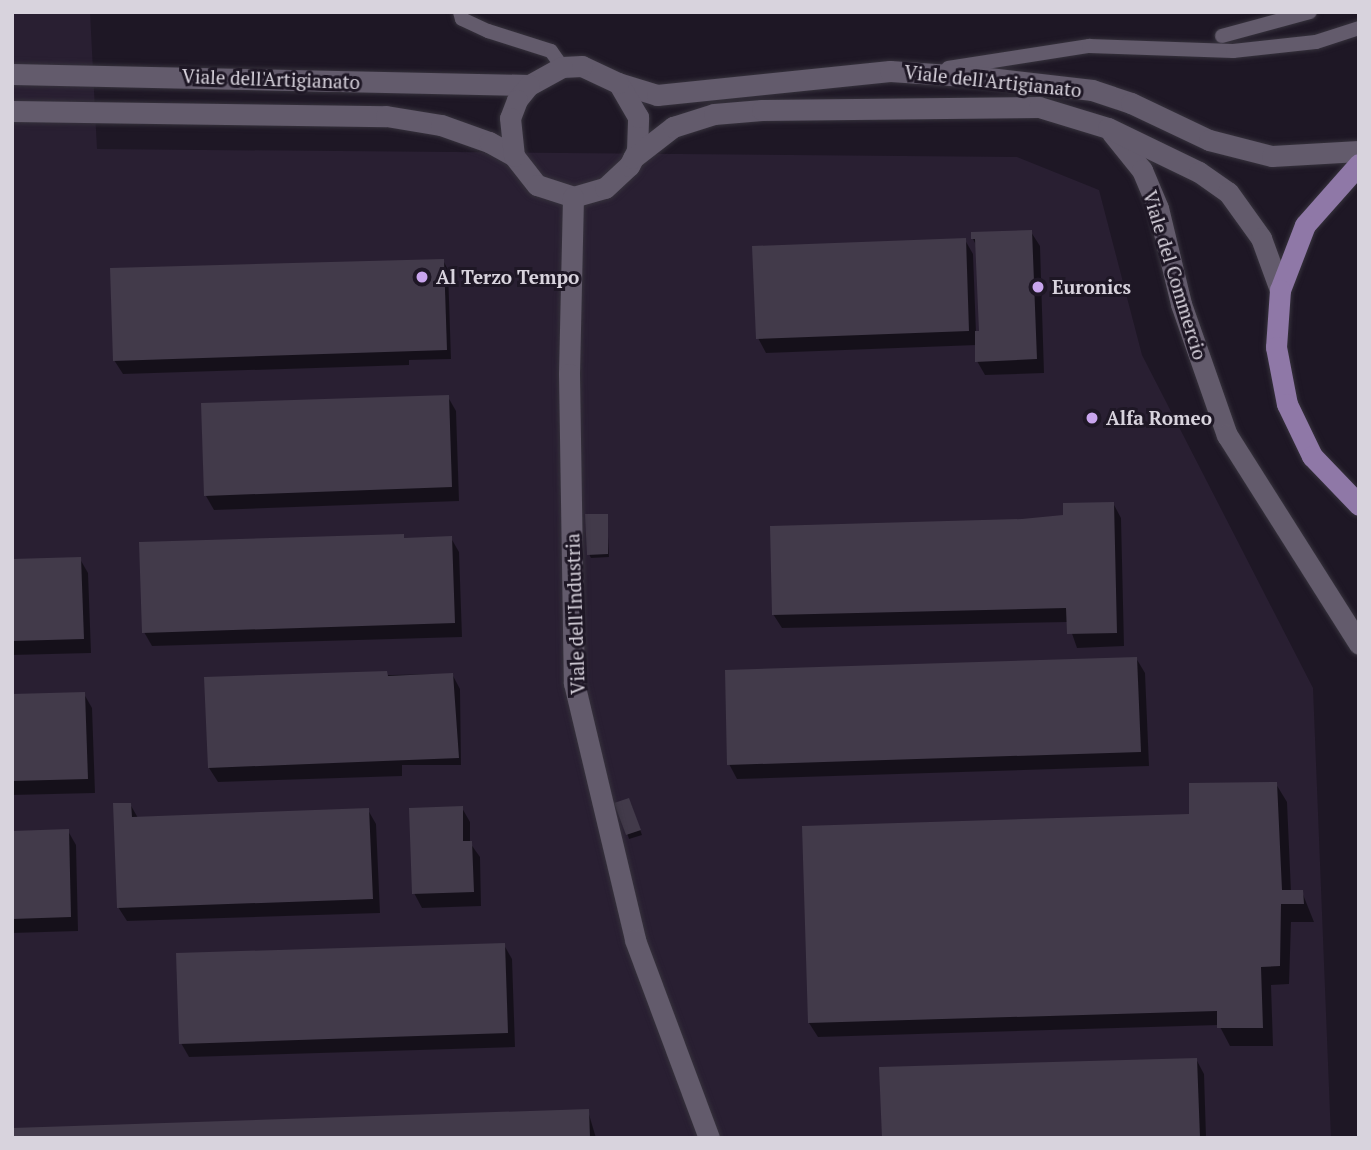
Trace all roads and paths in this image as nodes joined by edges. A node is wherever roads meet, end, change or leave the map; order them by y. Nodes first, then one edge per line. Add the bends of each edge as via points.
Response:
1 (460, 12) edge
2 (1310, 12) edge
3 (1359, 28) edge
4 (1222, 36) dead end
5 (562, 67) junction
6 (909, 72) junction
7 (12, 74) edge
8 (618, 83) junction
9 (529, 85) junction
10 (12, 111) edge
11 (1108, 128) junction
12 (1359, 150) edge
13 (514, 156) junction
14 (633, 158) junction
15 (1359, 164) edge
16 (573, 197) junction
17 (1280, 290) junction
18 (1359, 505) edge
19 (1359, 644) edge
20 (709, 1138) edge

1 - 5 lane via 462,19 488,31 551,51
2 - 4 lane
3 - 6 lane via 1316,42 1233,51 1089,46
5 - 8 street, Viale dell'Artigianato via 582,66
5 - 9 street, Viale dell'Artigianato
6 - 8 street, Viale dell'Artigianato via 657,95
6 - 12 street, Viale dell'Artigianato via 1092,90 1209,140 1272,156
7 - 9 street, Viale dell'Artigianato
8 - 14 street via 638,117
9 - 13 street via 510,118
10 - 13 street, Viale dell'Artigianato via 386,116 441,125
11 - 14 street, Viale dell'Artigianato via 1039,107 762,110 714,114 673,127
11 - 17 street, Viale dell'Artigianato via 1199,172 1228,192 1261,237
11 - 19 street, Viale del Commercio via 1142,170 1158,208 1181,303 1227,435
13 - 16 street, Viale dell'Artigianato via 537,185
14 - 16 street, Viale dell'Artigianato via 605,188
15 - 17 main road via 1305,225
16 - 20 street, Viale dell'Industria via 569,374 574,683 635,940
17 - 18 main road via 1276,347 1287,404 1312,456

